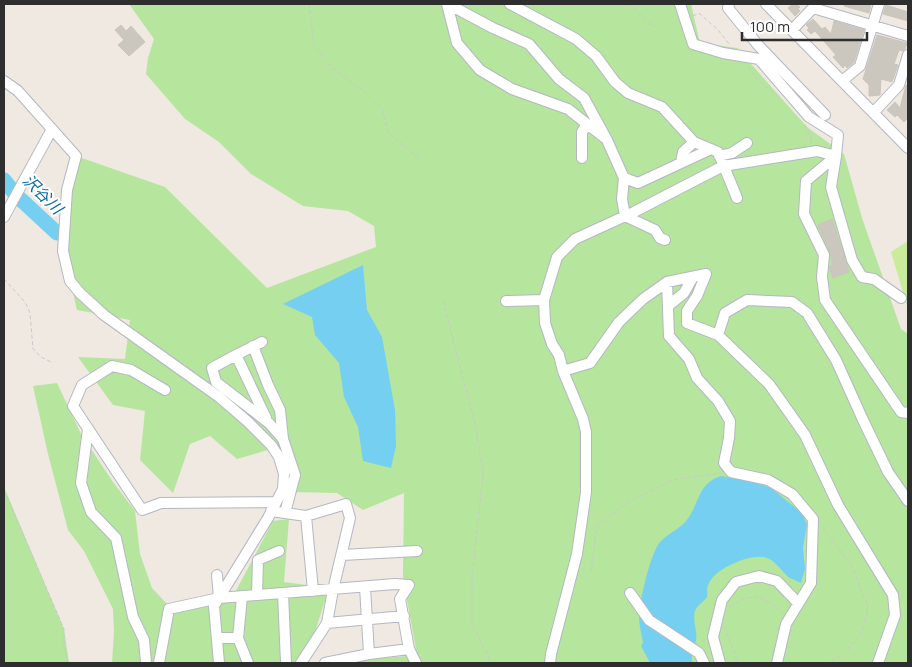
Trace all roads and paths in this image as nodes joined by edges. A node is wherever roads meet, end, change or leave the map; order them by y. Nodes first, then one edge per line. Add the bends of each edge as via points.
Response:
1 (309, 4) edge
2 (448, 4) edge
3 (510, 4) edge
4 (630, 4) edge
5 (680, 4) edge
6 (729, 4) edge
7 (766, 4) edge
8 (879, 4) edge
9 (685, 19) junction
10 (873, 25) junction
11 (656, 26) dead end
12 (792, 30) junction
13 (908, 36) edge
14 (908, 55) edge
15 (738, 56) junction
16 (4, 81) edge
17 (842, 81) junction
18 (903, 86) edge
19 (779, 97) dead end
20 (874, 112) junction
21 (825, 115) dead end
22 (587, 124) junction
23 (804, 124) dead end
24 (52, 129) junction
25 (607, 140) junction
26 (694, 142) junction
27 (748, 143) dead end
28 (908, 148) edge
29 (711, 149) junction
30 (817, 151) junction
31 (836, 156) junction
32 (418, 158) dead end
33 (582, 158) dead end
34 (721, 161) junction
35 (682, 163) junction
36 (624, 178) junction
37 (638, 183) junction
38 (737, 198) dead end
39 (622, 199) junction
40 (625, 216) junction
41 (4, 217) edge
42 (665, 240) dead end
43 (693, 277) junction
44 (4, 279) edge
45 (667, 282) junction
46 (901, 298) dead end
47 (544, 300) junction
48 (506, 301) dead end
49 (443, 302) dead end
50 (668, 306) junction
51 (718, 335) junction
52 (236, 355) junction
53 (53, 363) dead end
54 (563, 371) junction
55 (251, 387) junction
56 (165, 390) dead end
57 (234, 394) junction
58 (908, 412) edge
59 (269, 423) junction
60 (88, 429) junction
61 (283, 439) junction
62 (731, 472) junction
63 (4, 490) edge
64 (908, 501) edge
65 (274, 507) junction
66 (285, 513) junction
67 (306, 516) junction
68 (813, 519) junction
69 (279, 551) dead end
70 (417, 551) dead end
71 (342, 555) junction
72 (591, 572) dead end
73 (217, 575) dead end
74 (365, 587) junction
75 (333, 590) junction
76 (313, 591) junction
77 (284, 593) junction
78 (630, 593) dead end
79 (257, 595) junction
80 (242, 596) junction
81 (219, 598) junction
82 (798, 603) junction
83 (727, 611) dead end
84 (404, 616) junction
85 (367, 620) junction
86 (789, 620) junction
87 (328, 623) junction
88 (725, 624) dead end
89 (218, 638) junction
90 (238, 638) junction
91 (409, 649) junction
92 (369, 654) junction
93 (347, 661) edge
94 (68, 663) edge
95 (146, 663) edge
96 (159, 663) edge
97 (220, 663) edge
98 (248, 663) edge
99 (286, 663) edge
100 (301, 663) edge
101 (325, 663) edge
102 (416, 663) edge
103 (491, 663) edge
104 (550, 663) edge
105 (704, 663) edge
106 (720, 663) edge
107 (737, 663) edge
108 (777, 663) edge
109 (828, 663) edge
110 (878, 663) edge

1 - 32 path via 314,46 331,67 382,109 388,132
2 - 22 street via 457,43 480,70 512,89 568,110
2 - 25 street via 529,44 559,79 584,98
3 - 26 street via 576,39 596,56 615,82 628,92 662,107
4 - 11 path via 649,24
5 - 9 street
6 - 21 street via 728,8 758,44
7 - 12 street
8 - 10 street
9 - 15 street via 694,44
9 - 15 path via 700,13
10 - 12 street via 813,8
10 - 13 street
10 - 17 street via 860,66
12 - 17 street
14 - 18 street
15 - 19 path via 757,79
15 - 31 street via 758,59 809,117 838,134
16 - 24 street via 18,91
17 - 20 street
18 - 20 street
20 - 28 street
22 - 25 street
22 - 33 street via 582,132
23 - 30 path
24 - 41 street
24 - 65 street via 76,156 67,190 62,251 70,281 104,315 219,397 271,445 284,474 283,489
25 - 36 street
26 - 29 street
26 - 35 street via 683,152
27 - 34 street
29 - 34 street via 718,152
29 - 35 street
30 - 31 street
30 - 34 street
31 - 46 street via 831,188 852,260 862,277 874,279
31 - 58 street via 806,181 804,214 824,256 825,300 901,412
34 - 38 street
34 - 40 street via 679,192
35 - 37 street
36 - 37 street
36 - 39 street
37 - 39 street
39 - 40 street
40 - 42 street via 654,230
40 - 47 street via 575,239 557,257
43 - 45 street
43 - 50 street via 684,293
43 - 51 street via 706,274 687,311 687,323
44 - 53 path via 25,302 30,314 33,349
45 - 50 street
45 - 54 street via 619,322 590,364
47 - 48 street
47 - 54 street via 545,323
49 - 103 path via 475,424 483,473 472,579 472,624
50 - 62 street via 669,336 689,359 697,378 718,401 730,421 724,463
51 - 64 street via 725,313 747,300 792,302 807,313 836,360 888,472
51 - 110 street via 770,384 805,435 838,505 893,595 896,615
52 - 55 street
52 - 57 street via 212,368 216,382
52 - 61 street via 257,344 268,385 280,410
54 - 104 street via 586,432 586,492 577,554
55 - 57 street
55 - 59 street
56 - 60 street via 131,370 112,366 82,385 73,406
57 - 59 street
59 - 61 street
60 - 65 street via 142,510 161,503
60 - 95 street via 81,482 91,512 116,538 133,617 144,640
61 - 66 street via 295,475
62 - 68 street via 768,480 792,494
62 - 72 path via 673,480 627,502 597,526
63 - 94 path via 64,629
65 - 66 street
65 - 81 street
66 - 67 street
67 - 71 street via 346,504 350,518
67 - 76 street
68 - 82 street via 811,583
68 - 109 path via 852,565 868,606 862,633 843,655
69 - 79 street via 258,560
70 - 71 street
71 - 75 street
73 - 81 street
74 - 75 street
74 - 84 street via 409,585 400,599
74 - 85 street
75 - 76 street
75 - 87 street
76 - 77 street
77 - 79 street
77 - 99 street
78 - 105 street via 648,620 699,654
79 - 80 street
80 - 81 street
80 - 90 street
81 - 89 street via 214,606
81 - 96 street via 170,609
82 - 86 street
82 - 106 street via 777,581 759,576 736,582 722,600 713,637
83 - 86 path via 746,597 759,596
84 - 85 street
84 - 91 street
85 - 87 street
85 - 92 street
86 - 108 street
87 - 100 street
88 - 107 path
89 - 90 street
89 - 97 street
90 - 98 street
91 - 92 street
91 - 102 street
92 - 93 street
93 - 101 street

